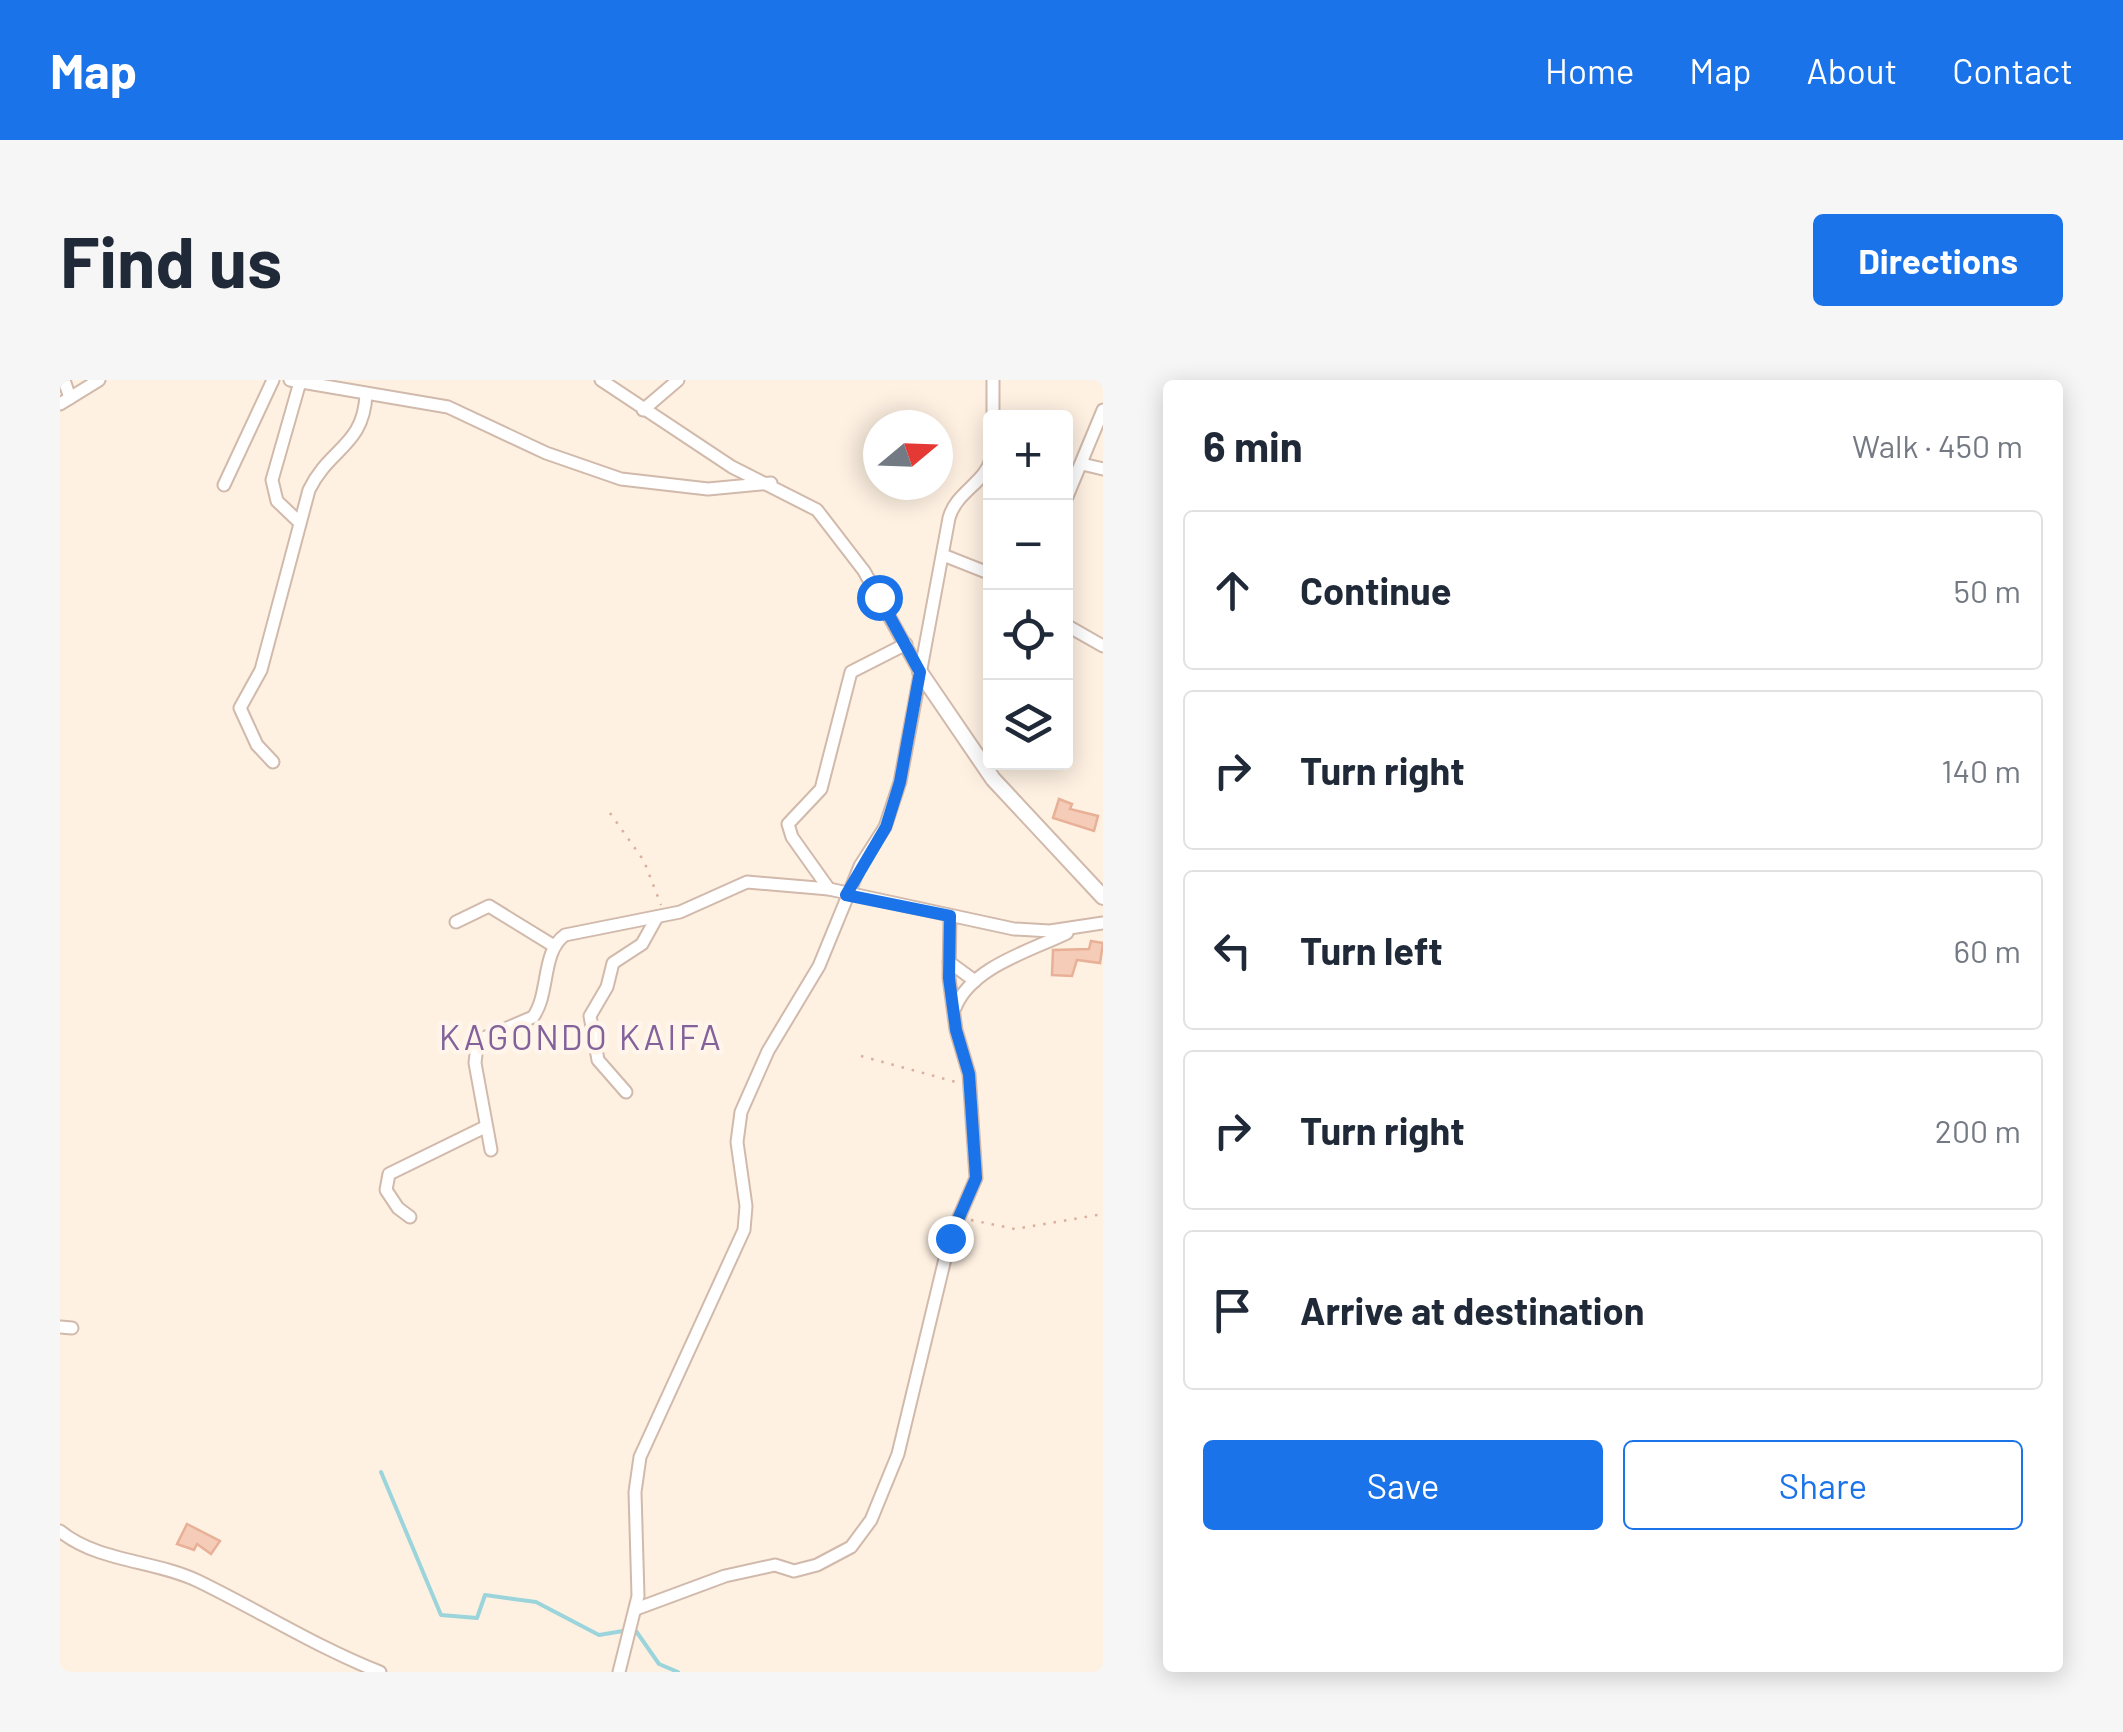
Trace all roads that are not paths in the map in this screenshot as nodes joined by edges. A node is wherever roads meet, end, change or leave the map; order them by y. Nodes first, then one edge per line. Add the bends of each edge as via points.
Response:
1 (64, 380) edge
2 (98, 380) edge
3 (273, 380) edge
4 (601, 380) edge
5 (678, 380) edge
6 (992, 380) edge
7 (295, 381) edge
8 (366, 394) junction
9 (65, 401) edge
10 (643, 410) junction
11 (993, 410) edge
12 (1103, 410) edge
13 (1082, 464) junction
14 (1103, 469) edge
15 (983, 475) edge
16 (771, 483) junction
17 (1073, 484) edge
18 (224, 486) dead end
19 (300, 522) junction
20 (943, 554) junction
21 (983, 571) edge
22 (1073, 629) edge
23 (906, 644) junction
24 (1103, 646) edge
25 (920, 672) junction
26 (273, 762) dead end
27 (829, 890) junction
28 (846, 895) junction
29 (1103, 897) edge
30 (660, 916) junction
31 (950, 916) junction
32 (456, 922) dead end
33 (1103, 923) edge
34 (1075, 929) junction
35 (554, 946) junction
36 (949, 962) junction
37 (975, 981) junction
38 (955, 1008) junction
39 (626, 1092) dead end
40 (485, 1127) junction
41 (491, 1150) dead end
42 (410, 1217) dead end
43 (60, 1531) edge
44 (636, 1609) junction
45 (348, 1660) junction
46 (340, 1672) edge
47 (380, 1672) edge
48 (619, 1672) edge

1 - 9 street
2 - 9 street
3 - 18 street
4 - 10 street
5 - 10 street
6 - 11 street
7 - 8 street
7 - 19 street via 272,480 277,501
8 - 16 street via 448,408 621,479 708,490
8 - 19 street via 361,426 350,445 320,468
10 - 16 street via 732,467
12 - 13 street
13 - 14 street
13 - 17 street
15 - 20 street via 952,506
16 - 23 street via 817,510 840,535
19 - 26 street via 260,670 240,708
20 - 21 street
20 - 25 street
22 - 24 street
23 - 25 street
23 - 27 street via 851,672 821,789 788,824
25 - 28 street via 886,827
25 - 29 street via 993,779
27 - 28 street
27 - 30 street via 747,882
28 - 31 street
28 - 44 street via 819,966 741,1112 744,1230 640,1457
30 - 35 street via 573,932
30 - 39 street via 642,944 613,963 590,1016 598,1060
31 - 34 street via 1014,930
31 - 36 street
32 - 35 street via 489,906
33 - 34 street
34 - 37 street
35 - 40 street via 533,1017 476,1046
36 - 37 street
36 - 38 street
37 - 38 street
38 - 44 street via 970,1084 976,1178 950,1238 898,1454 862,1536 817,1565 794,1571 774,1565 724,1576
40 - 41 street
40 - 42 street via 389,1174 386,1190
43 - 45 street via 89,1550 197,1580
44 - 48 street
45 - 46 street
45 - 47 street

